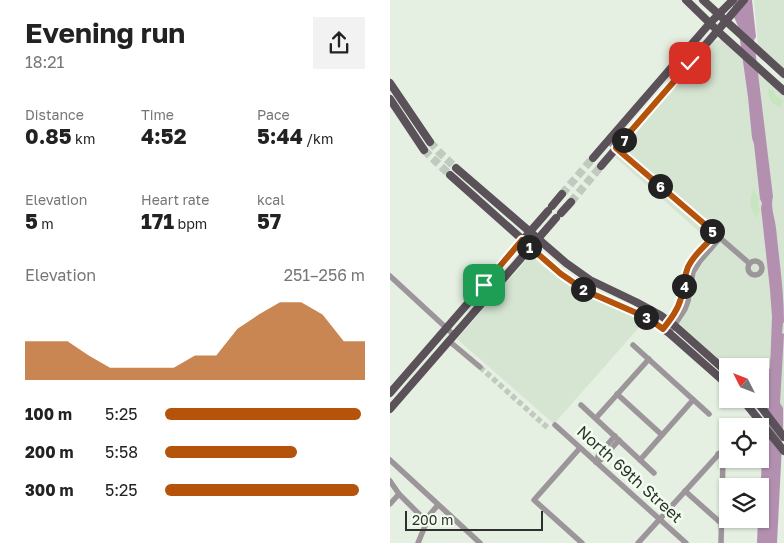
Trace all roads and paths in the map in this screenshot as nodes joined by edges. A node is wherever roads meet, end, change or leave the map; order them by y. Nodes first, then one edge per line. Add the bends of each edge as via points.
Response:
1 (686, 0) edge
2 (703, 0) edge
3 (733, 0) edge
4 (744, 0) edge
5 (721, 12) junction
6 (728, 19) junction
7 (710, 23) junction
8 (718, 30) junction
9 (766, 74) junction
10 (784, 74) edge
11 (390, 83) edge
12 (784, 84) edge
13 (784, 91) edge
14 (390, 99) edge
15 (608, 141) junction
16 (430, 142) tunnel mouth
17 (616, 148) junction
18 (424, 150) tunnel mouth
19 (593, 158) tunnel mouth
20 (601, 166) tunnel mouth
21 (458, 183) junction
22 (562, 194) tunnel mouth
23 (491, 198) junction
24 (570, 202) tunnel mouth
25 (530, 232) junction
26 (718, 236) junction
27 (538, 239) junction
28 (522, 240) junction
29 (531, 248) junction
30 (749, 263) dead end
31 (390, 276) edge
32 (672, 324) junction
33 (446, 328) junction
34 (666, 331) junction
35 (452, 338) junction
36 (633, 345) dead end
37 (649, 359) junction
38 (719, 365) edge
39 (480, 367) tunnel mouth
40 (719, 377) edge
41 (390, 393) edge
42 (617, 394) junction
43 (694, 400) junction
44 (581, 405) dead end
45 (750, 408) edge
46 (762, 408) edge
47 (390, 409) edge
48 (709, 414) dead end
49 (596, 418) junction
50 (555, 425) tunnel mouth
51 (662, 435) junction
52 (783, 436) edge
53 (617, 438) junction
54 (580, 448) junction
55 (783, 450) edge
56 (718, 454) joint
57 (390, 460) edge
58 (640, 460) junction
59 (596, 462) junction
60 (654, 473) dead end
61 (723, 478) edge
62 (390, 481) edge
63 (685, 491) junction
64 (399, 494) junction
65 (390, 504) edge
66 (438, 505) junction
67 (425, 520) junction
68 (659, 520) junction
69 (719, 521) edge
70 (722, 528) edge
71 (418, 543) edge
72 (480, 543) edge
73 (582, 543) edge
74 (638, 543) edge
75 (686, 543) edge
76 (721, 543) edge

1 - 7 main road
2 - 5 main road
3 - 5 main road
4 - 6 main road
5 - 6 main road
5 - 7 main road
6 - 8 main road
6 - 10 main road
7 - 8 main road
7 - 15 main road
8 - 9 main road
8 - 17 main road
9 - 12 main road
9 - 13 main road
11 - 16 main road
14 - 18 main road
15 - 17 street
15 - 19 main road
17 - 20 main road
17 - 26 street
21 - 23 main road via 469,184 486,199
21 - 23 main road via 453,172 470,180
21 - 28 main road
22 - 25 main road
23 - 25 main road
24 - 27 main road
25 - 27 main road
25 - 28 main road
26 - 30 street
26 - 32 street via 690,263
27 - 29 main road
27 - 32 main road via 590,280 645,306
28 - 29 main road
28 - 33 main road
29 - 34 main road via 586,291 648,318
29 - 35 main road
31 - 33 street
32 - 34 street
32 - 38 main road
33 - 35 street
33 - 41 main road
34 - 40 main road
35 - 39 street
35 - 47 main road
36 - 37 street
37 - 42 street
37 - 43 street
42 - 49 street
42 - 51 street
43 - 48 street
43 - 51 street
44 - 49 street
45 - 55 main road
46 - 52 main road
49 - 53 street
50 - 54 street, North 69th Street
51 - 58 street
53 - 58 street
53 - 59 street via 599,454
54 - 59 street, North 69th Street
54 - 73 street via 534,500
56 - 61 street via 723,458
56 - 63 street
57 - 66 street
58 - 60 street
59 - 68 street, North 69th Street
62 - 64 street
63 - 68 street
63 - 69 street
64 - 65 street
64 - 67 street
66 - 67 street
66 - 72 street
67 - 71 street
68 - 74 street
68 - 75 street, North 69th Street
70 - 76 street

